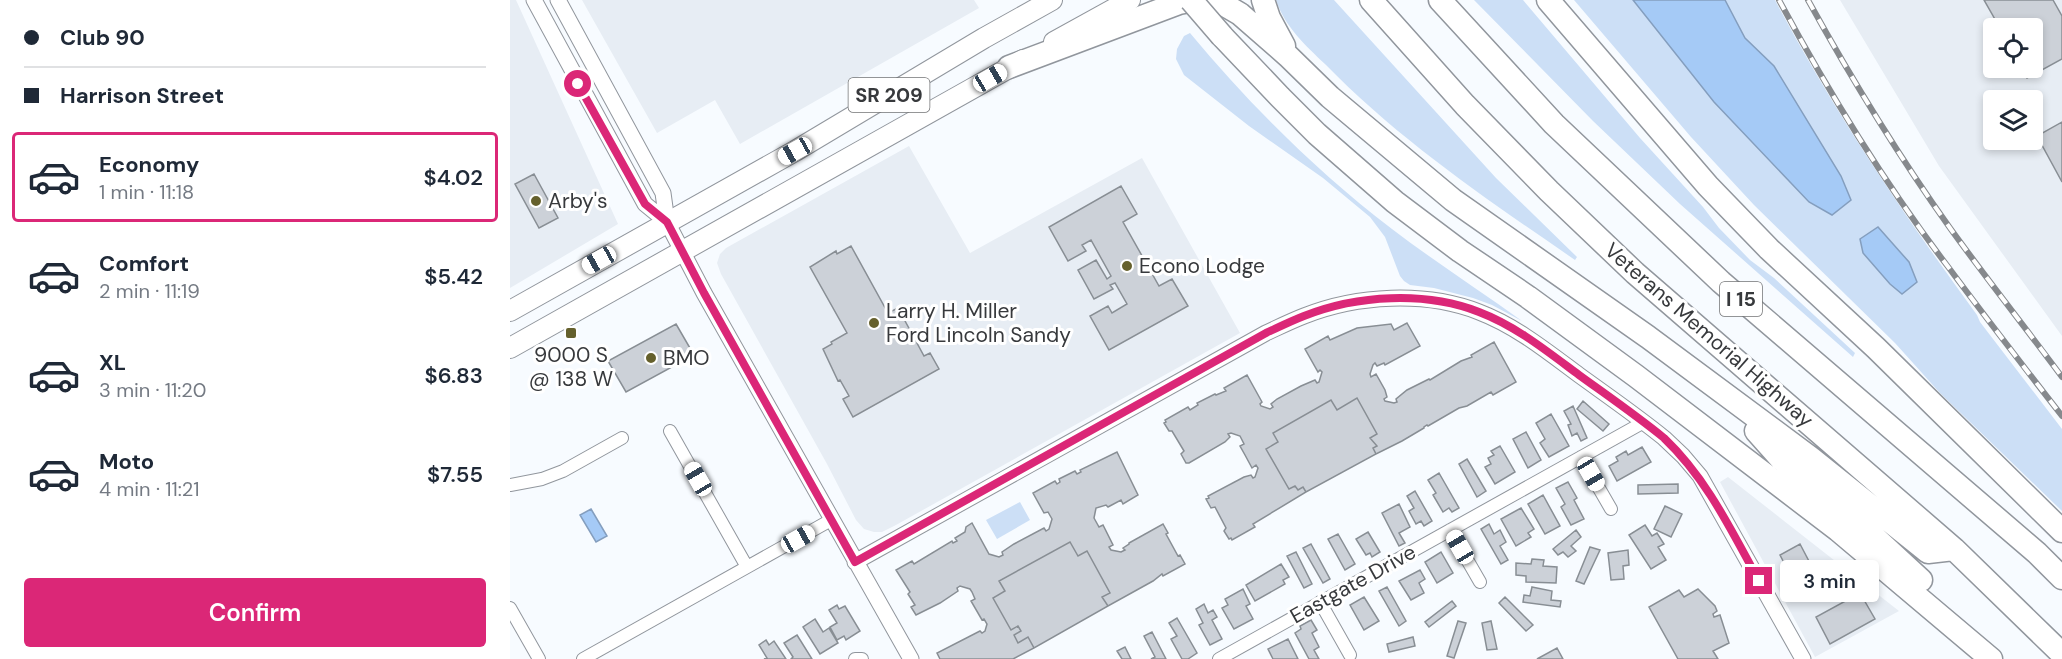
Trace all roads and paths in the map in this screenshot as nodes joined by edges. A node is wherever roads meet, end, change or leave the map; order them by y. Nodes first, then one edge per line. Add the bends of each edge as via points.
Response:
1 (534, 0) edge
2 (558, 0) edge
3 (1052, 0) edge
4 (1130, 0) edge
5 (1193, 0) edge
6 (1216, 0) edge
7 (1263, 0) edge
8 (1371, 0) edge
9 (1440, 0) edge
10 (1548, 0) edge
11 (1288, 56) junction
12 (1009, 67) junction
13 (667, 222) junction
14 (683, 252) junction
15 (510, 311) edge
16 (510, 348) edge
17 (1719, 390) junction
18 (1644, 422) junction
19 (670, 431) dead end
20 (622, 438) dead end
21 (1581, 457) junction
22 (510, 485) edge
23 (1611, 509) dead end
24 (831, 520) junction
25 (1450, 530) junction
26 (2062, 531) edge
27 (1954, 549) junction
28 (855, 562) junction
29 (747, 567) junction
30 (2062, 578) edge
31 (1480, 582) dead end
32 (1320, 602) junction
33 (510, 608) edge
34 (2062, 654) edge
35 (1350, 655) dead end
36 (539, 659) edge
37 (583, 659) edge
38 (855, 659) edge
39 (862, 659) edge
40 (911, 659) edge
41 (1219, 659) edge
42 (1803, 659) edge
43 (1991, 659) edge
44 (2006, 659) edge

1 - 13 street via 642,199
2 - 13 street via 663,193
3 - 13 main road, SR 209
4 - 12 main road, SR 209
5 - 12 highway
5 - 43 highway, bridge via 1272,90 1395,202 1636,376 1838,530
6 - 11 highway via 1240,14
7 - 11 highway
8 - 27 highway, Veterans Memorial Highway / I 15 via 1465,105 1635,273
9 - 30 highway, I 15 via 1554,124 1721,282
10 - 26 highway via 1708,186
11 - 17 highway via 1330,97 1453,200
12 - 14 main road, SR 209
13 - 14 street
13 - 15 main road, SR 209
14 - 16 main road, SR 209
14 - 24 street
17 - 27 highway via 1928,552
17 - 44 highway via 1780,458 1842,507
18 - 21 street, Eastgate Drive
18 - 28 street via 1534,342 1479,311 1415,298 1344,304 1305,315 1266,333
18 - 42 street via 1700,476
19 - 29 street
20 - 22 street via 563,471
21 - 23 street
21 - 25 street, Eastgate Drive
24 - 28 street
24 - 29 street
25 - 31 street
25 - 32 street, Eastgate Drive
27 - 34 highway, Veterans Memorial Highway / I 15
28 - 40 street
29 - 37 street
32 - 35 street
32 - 41 street, Eastgate Drive
33 - 36 street
38 - 39 street

